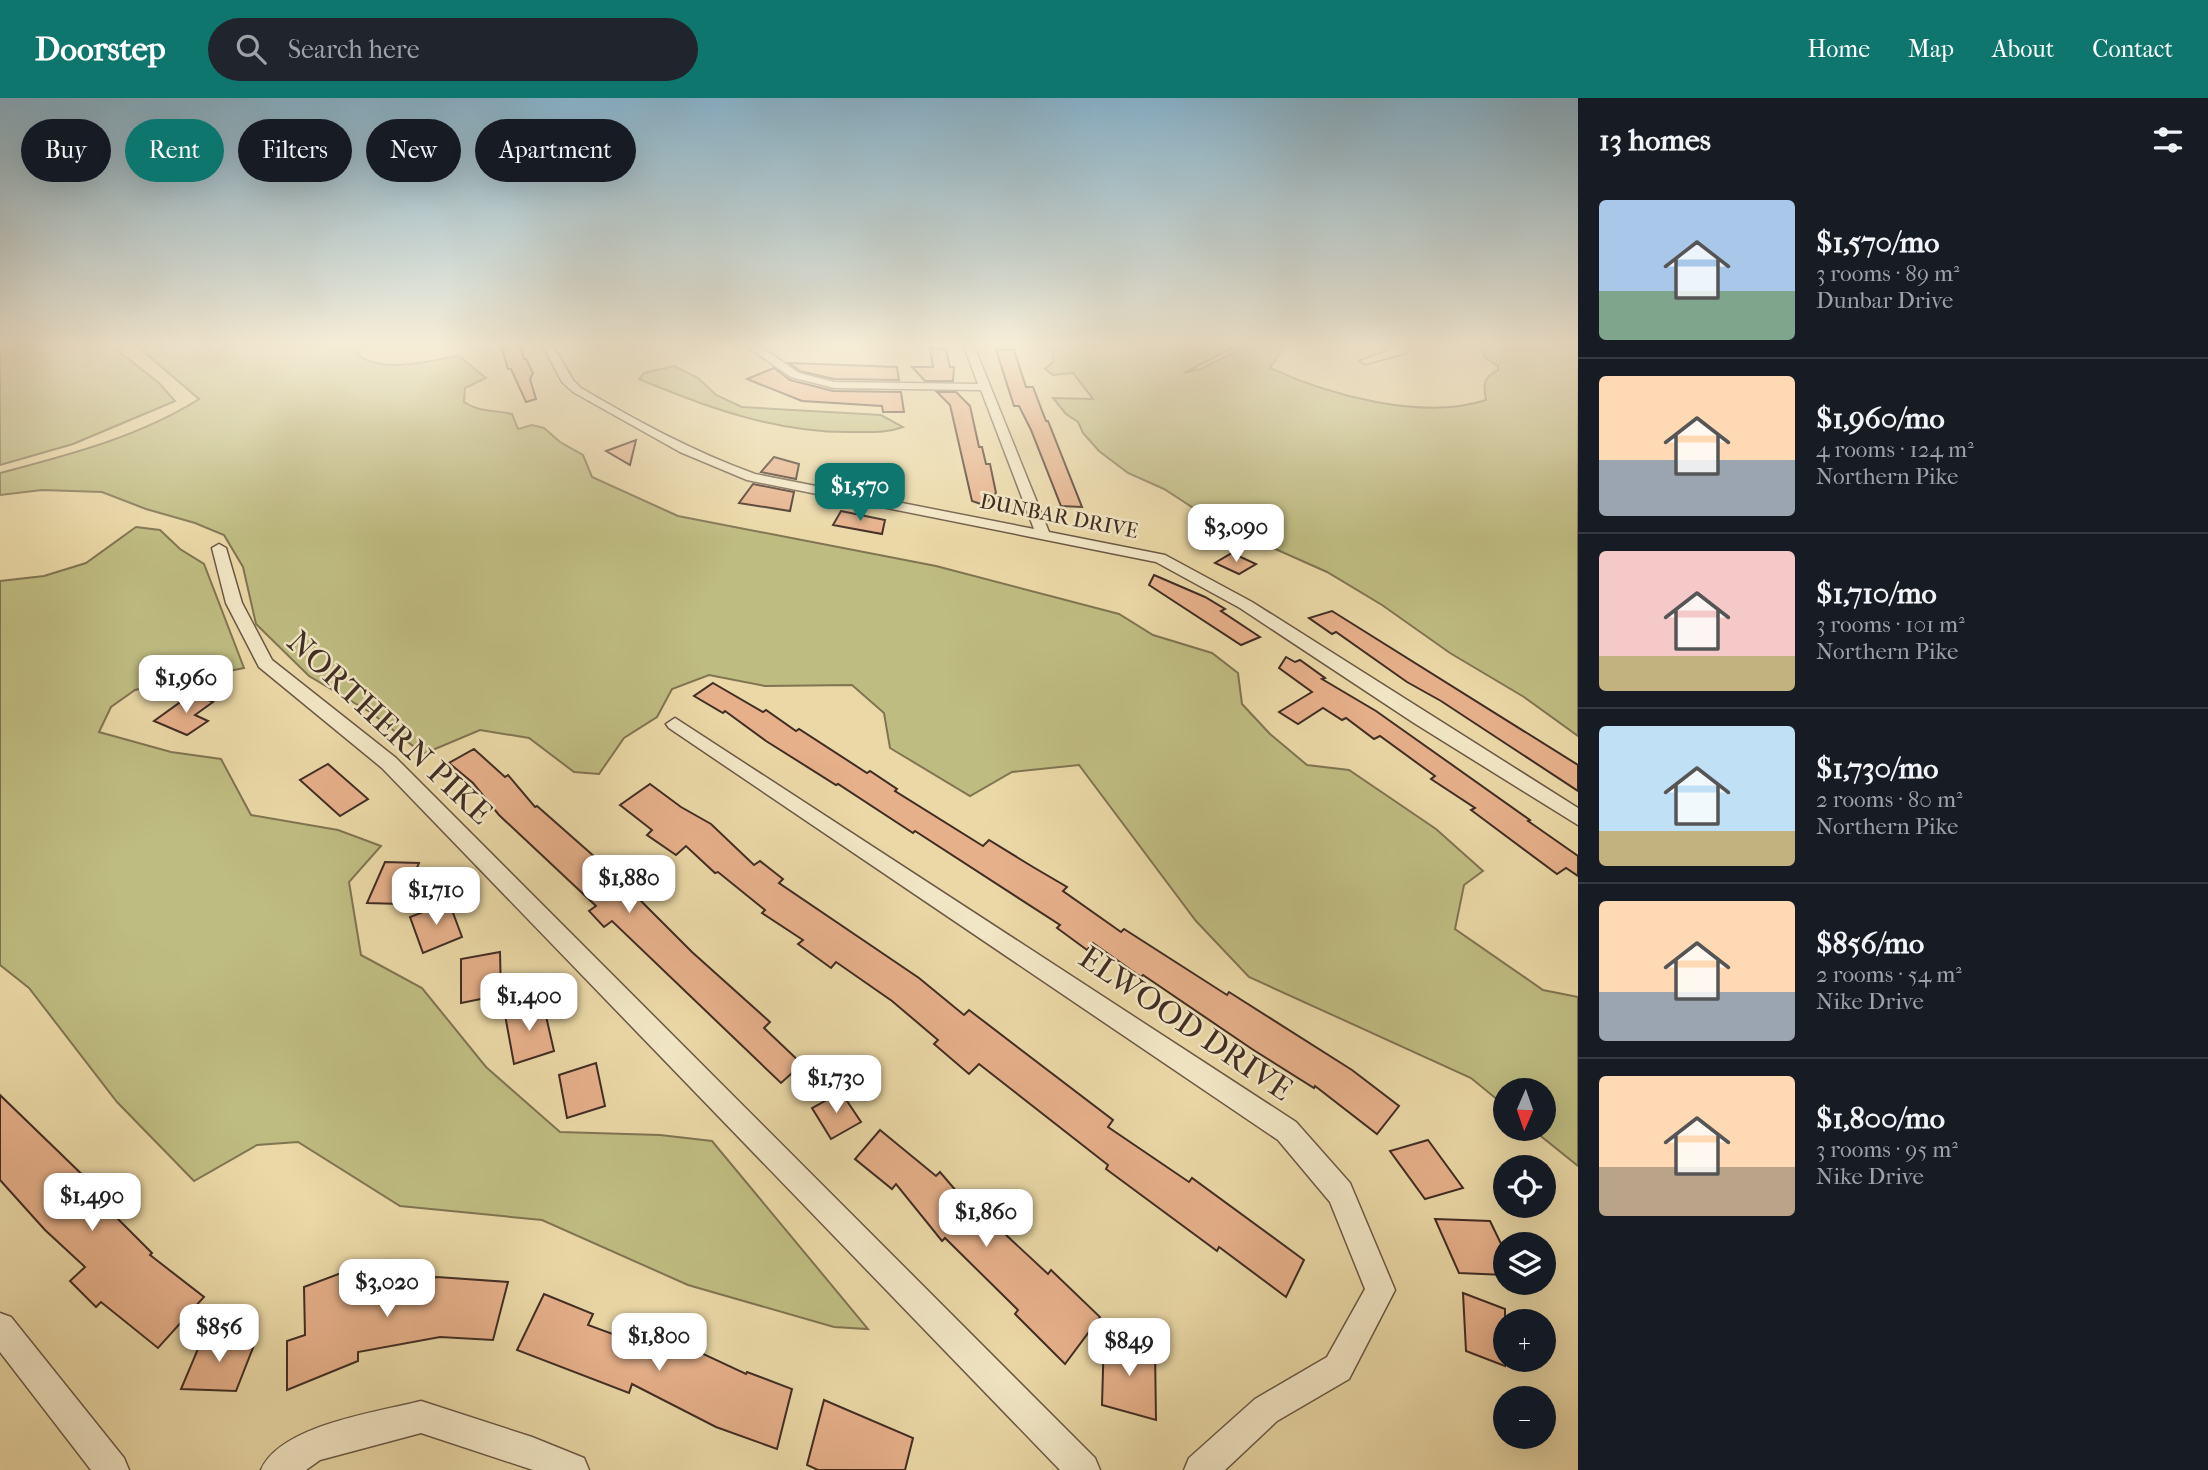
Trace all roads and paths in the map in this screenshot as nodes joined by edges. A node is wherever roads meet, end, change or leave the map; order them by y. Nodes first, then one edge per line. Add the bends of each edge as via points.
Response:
1 (611, 410) edge
2 (994, 410) edge
3 (1043, 534) junction
4 (219, 548) dead end
5 (675, 724) dead end
6 (1578, 818) edge
7 (0, 1328) edge
8 (113, 1470) edge
9 (278, 1470) edge
10 (572, 1470) edge
11 (1083, 1470) edge
12 (1201, 1470) edge

1 - 3 street, DUNBAR DRIVE via 706,461 752,477
2 - 3 street
3 - 6 street, DUNBAR DRIVE via 1160,558 1246,605
4 - 11 street, NORTHERN PIKE via 234,603 265,663 389,763
5 - 12 street, ELWOOD DRIVE via 1287,1131 1340,1193 1380,1290 1338,1368 1266,1410
7 - 8 street
9 - 10 street via 312,1446 421,1417 532,1452

